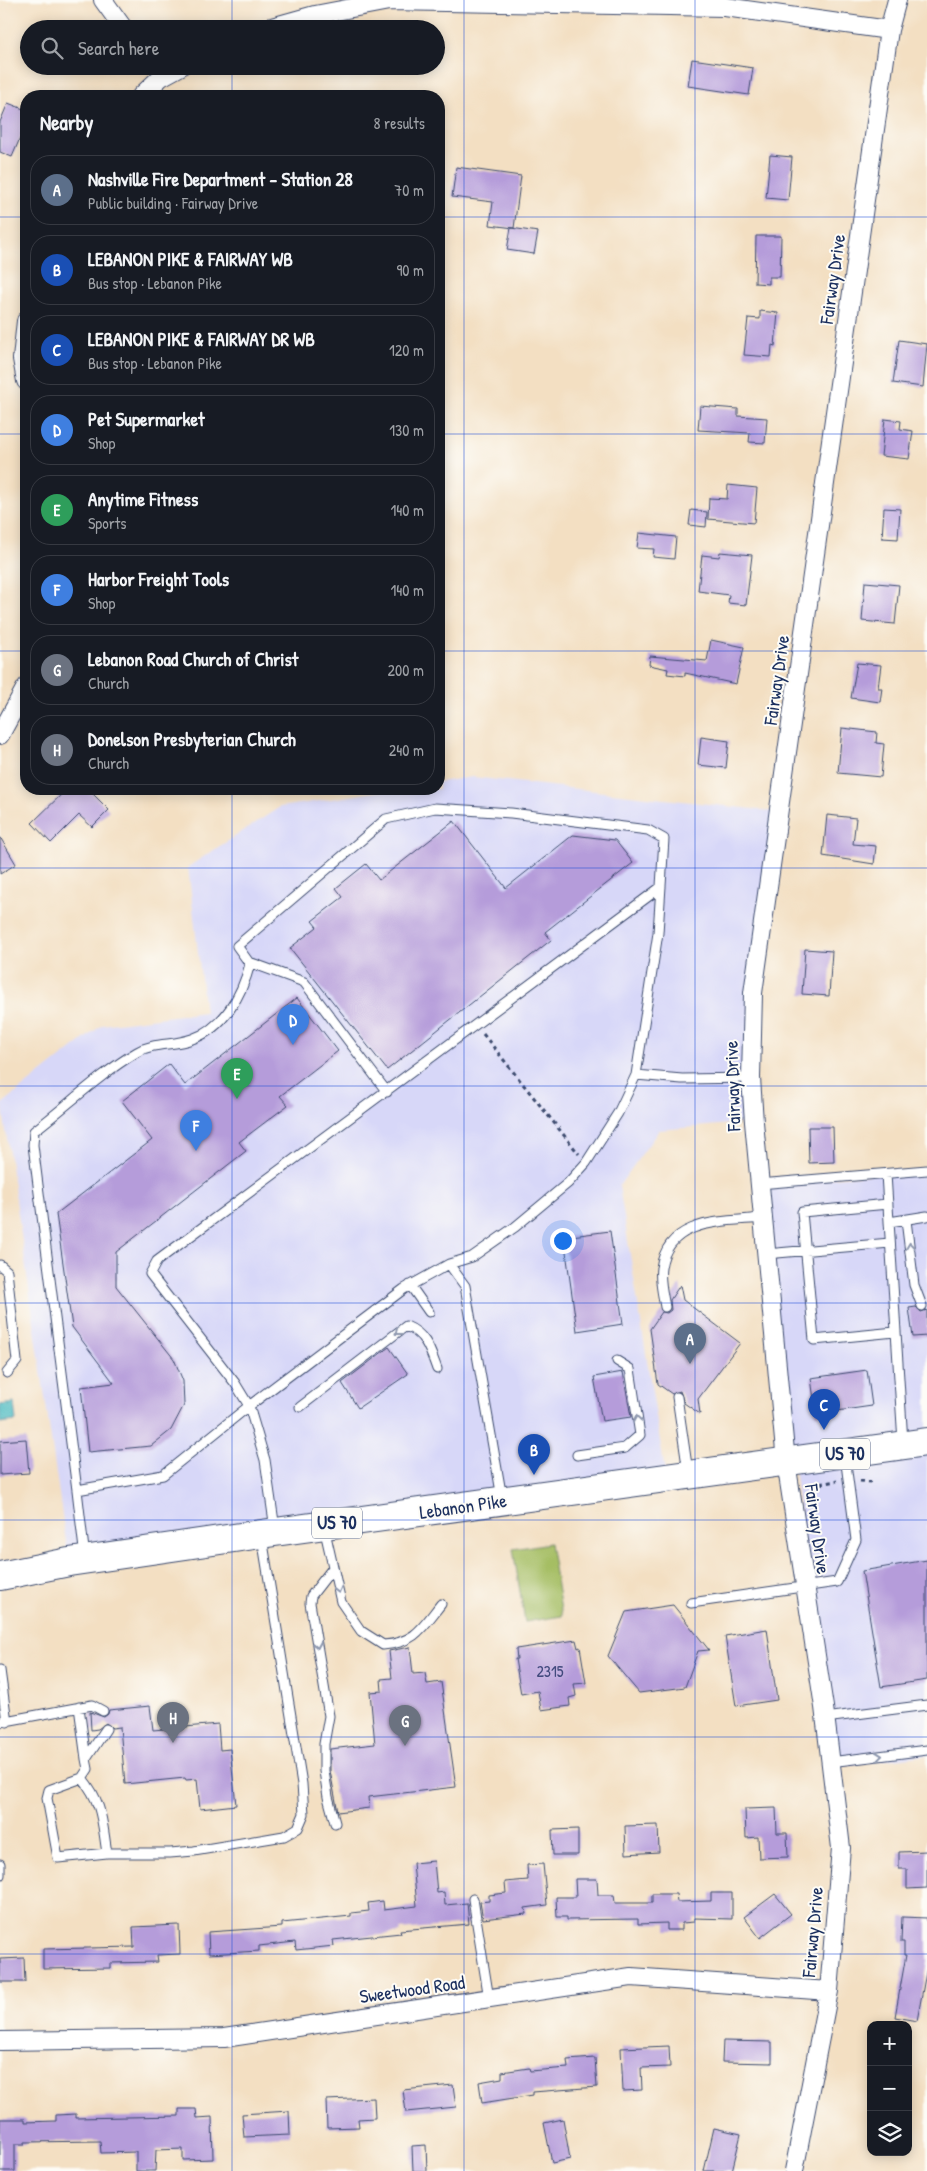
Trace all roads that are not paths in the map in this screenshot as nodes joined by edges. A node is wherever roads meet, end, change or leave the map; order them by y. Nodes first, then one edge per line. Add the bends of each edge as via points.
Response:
1 (103, 0) edge
2 (897, 0) edge
3 (117, 20) edge
4 (297, 20) edge
5 (889, 30) junction
6 (154, 75) edge
7 (145, 90) edge
8 (20, 698) edge
9 (0, 736) edge
10 (661, 887) junction
11 (249, 962) junction
12 (636, 1075) junction
13 (751, 1078) junction
14 (387, 1092) junction
15 (927, 1170) edge
16 (886, 1174) junction
17 (759, 1184) junction
18 (888, 1204) junction
19 (927, 1216) edge
20 (762, 1218) junction
21 (906, 1220) junction
22 (889, 1222) junction
23 (890, 1243) junction
24 (805, 1250) junction
25 (766, 1254) junction
26 (448, 1264) junction
27 (0, 1265) edge
28 (410, 1286) junction
29 (922, 1306) dead end
30 (665, 1307) dead end
31 (429, 1312) dead end
32 (895, 1332) junction
33 (618, 1361) dead end
34 (437, 1368) dead end
35 (7, 1373) dead end
36 (677, 1397) dead end
37 (249, 1406) junction
38 (300, 1407) dead end
39 (915, 1443) edge
40 (844, 1454) junction
41 (577, 1455) dead end
42 (786, 1462) junction
43 (689, 1475) junction
44 (77, 1490) junction
45 (502, 1501) junction
46 (324, 1525) junction
47 (268, 1533) junction
48 (85, 1560) junction
49 (332, 1569) junction
50 (0, 1576) edge
51 (805, 1586) junction
52 (692, 1603) dead end
53 (441, 1604) dead end
54 (0, 1670) edge
55 (927, 1705) edge
56 (79, 1707) junction
57 (103, 1711) dead end
58 (825, 1718) junction
59 (3, 1722) edge
60 (106, 1728) dead end
61 (927, 1750) edge
62 (86, 1759) junction
63 (830, 1762) junction
64 (82, 1778) junction
65 (335, 1823) dead end
66 (106, 1853) junction
67 (0, 1864) edge
68 (0, 1875) edge
69 (473, 1899) dead end
70 (829, 1991) junction
71 (489, 1999) junction
72 (0, 2041) edge
73 (794, 2171) edge

1 - 3 street
2 - 5 street, Fairway Drive
4 - 5 street via 389,1 725,7
5 - 13 street, Fairway Drive via 753,993
6 - 7 street
8 - 9 street
10 - 11 lane via 664,839 648,830 511,813 435,808 386,819 237,946
10 - 12 lane via 658,933
10 - 14 lane
11 - 14 lane via 304,982
11 - 44 lane via 246,979 219,1024 192,1040 139,1051 34,1131 33,1145
12 - 13 lane via 682,1079
12 - 26 lane via 618,1113 586,1163 568,1183 472,1257
13 - 17 street, Fairway Drive
14 - 37 lane via 157,1261 150,1274 235,1382
15 - 16 lane
16 - 17 lane
16 - 18 lane
17 - 20 street, Fairway Drive
18 - 22 lane
18 - 24 lane via 802,1212
19 - 21 lane
20 - 25 street, Fairway Drive
20 - 30 lane via 694,1227 676,1236 660,1269
21 - 22 lane
29 -> 21 lane via 914,1286
22 - 23 lane
23 - 24 lane
23 - 32 lane
24 - 25 lane
24 - 32 lane via 814,1340
25 - 42 street, Fairway Drive
26 - 28 lane
26 - 45 lane via 465,1286
27 - 35 lane via 6,1271 16,1343 17,1361
28 - 31 lane
28 - 37 lane
32 - 39 lane
41 -> 33 lane via 625,1448 640,1435 630,1368
34 -> 38 lane via 426,1340 418,1330 406,1326
36 - 43 lane
37 - 44 lane via 163,1475
37 - 47 lane via 265,1460
39 - 40 main road, Lebanon Pike / US 70
40 - 42 main road, Lebanon Pike / US 70
40 - 51 lane via 856,1540 837,1582
42 - 43 main road, Lebanon Pike / US 70
42 - 51 street, Fairway Drive
43 - 45 main road, Lebanon Pike / US 70
44 - 48 lane
45 - 46 main road, Lebanon Pike / US 70
46 - 47 main road, Lebanon Pike / US 70
46 - 49 lane
47 - 48 main road, Lebanon Pike / US 70
47 - 66 lane via 302,1784 304,1814 298,1828 284,1836 194,1851
48 - 50 main road, Lebanon Pike / US 70
49 -> 53 lane via 348,1615 361,1631 383,1645 407,1641 418,1633
49 -> 65 lane via 311,1596 310,1604 329,1716 324,1744 326,1789
51 - 52 lane
51 - 58 street, Fairway Drive
54 - 59 lane
55 - 58 lane
56 - 57 lane via 92,1705
56 - 59 lane
56 - 62 lane
58 - 63 street, Fairway Drive
60 - 62 lane
63 -> 61 lane
62 - 64 lane via 88,1769
63 - 70 street, Fairway Drive via 841,1848
64 - 66 lane via 94,1792 98,1803
64 - 66 lane via 49,1790 47,1798 58,1858
67 - 68 lane
69 - 71 lane
70 - 71 street, Sweetwood Road via 631,1977
70 - 73 street, Fairway Drive
71 - 72 street, Sweetwood Road via 224,2038

